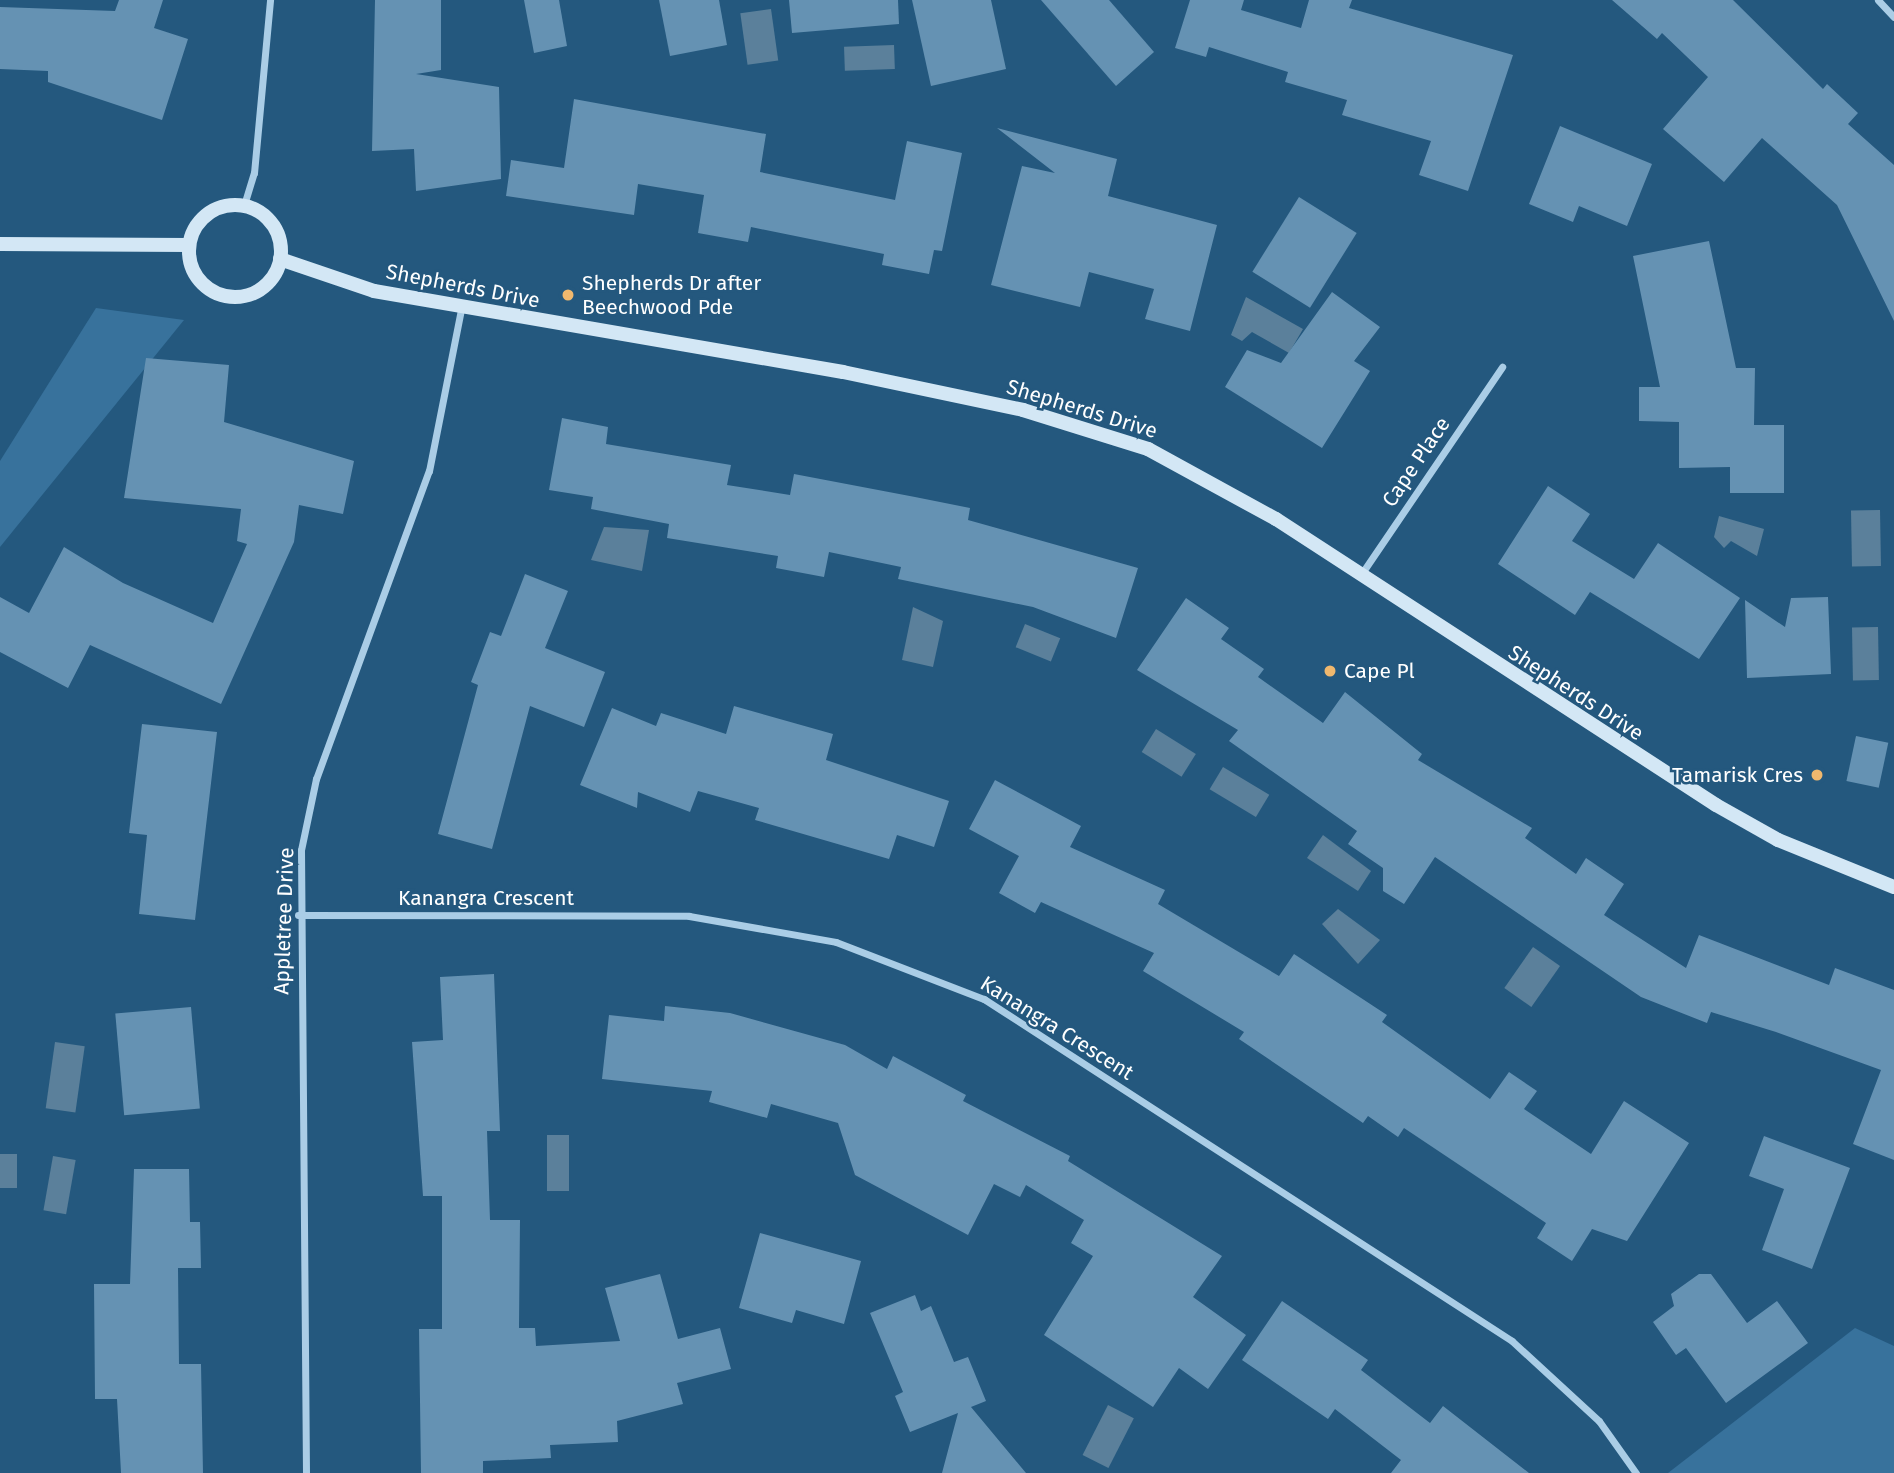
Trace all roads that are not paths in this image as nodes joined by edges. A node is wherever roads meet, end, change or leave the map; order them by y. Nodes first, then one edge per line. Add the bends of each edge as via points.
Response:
1 (270, 0) edge
2 (1878, 0) edge
3 (1894, 17) edge
4 (244, 205) junction
5 (0, 244) edge
6 (188, 244) junction
7 (280, 259) junction
8 (461, 310) junction
9 (1502, 368) dead end
10 (1359, 577) junction
11 (1894, 887) edge
12 (298, 915) junction
13 (306, 1473) edge
14 (1636, 1473) edge

1 - 4 street via 256,160
2 - 3 street
4 - 6 main road via 214,209
4 - 7 main road via 272,225
5 - 6 main road
6 - 7 main road via 201,281 236,297 264,286
7 - 8 main road, Shepherds Drive via 374,291
8 - 10 main road, Shepherds Drive via 843,372 1086,428 1148,449 1216,483
8 - 12 street, Appletree Drive via 429,471 316,779 301,850
9 - 10 street, Cape Place
10 - 11 main road, Shepherds Drive via 1716,806 1778,840
12 - 13 street, Appletree Drive
12 - 14 street, Kanangra Crescent via 690,916 836,942 985,999 1512,1341 1599,1422

